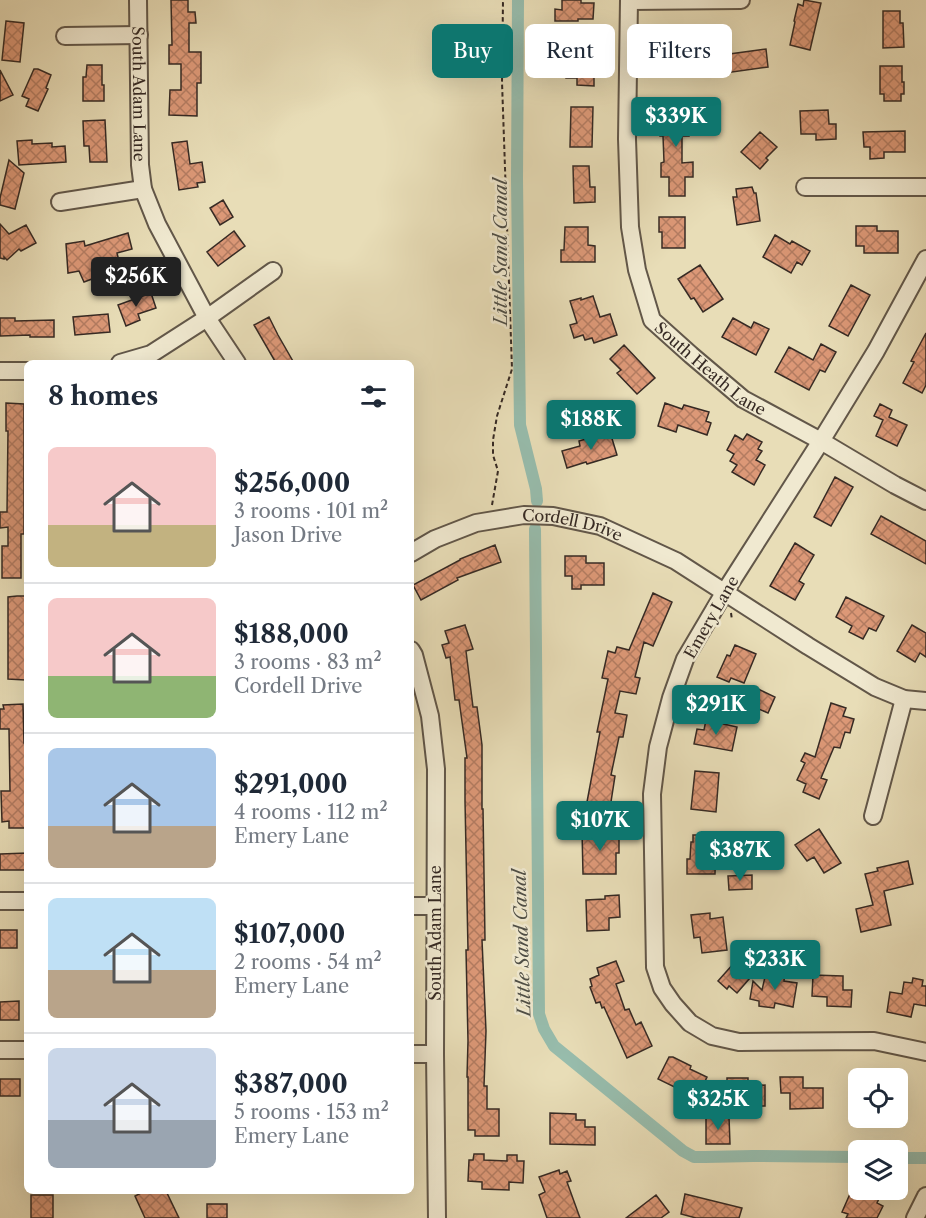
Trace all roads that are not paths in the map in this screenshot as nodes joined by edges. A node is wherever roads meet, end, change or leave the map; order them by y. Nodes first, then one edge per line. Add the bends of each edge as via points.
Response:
1 (138, 0) edge
2 (630, 0) edge
3 (741, 0) edge
4 (139, 34) junction
5 (65, 36) dead end
6 (805, 187) dead end
7 (926, 187) edge
8 (144, 189) junction
9 (60, 202) dead end
10 (926, 259) edge
11 (273, 271) dead end
12 (207, 318) junction
13 (130, 360) edge
14 (235, 360) edge
15 (0, 371) edge
16 (24, 371) edge
17 (822, 441) junction
18 (926, 501) edge
19 (414, 551) edge
20 (724, 593) junction
21 (414, 655) edge
22 (904, 699) junction
23 (926, 701) edge
24 (873, 816) dead end
25 (0, 901) edge
26 (24, 901) edge
27 (414, 906) edge
28 (435, 906) junction
29 (0, 1050) edge
30 (24, 1050) edge
31 (926, 1052) edge
32 (414, 1054) edge
33 (435, 1054) junction
34 (926, 1196) edge
35 (437, 1218) edge
36 (915, 1218) edge

1 - 4 street, South Adam Lane
2 - 3 street
2 - 17 street, South Heath Lane via 630,227 637,270 652,320 743,399
4 - 5 street
4 - 8 street, South Adam Lane via 140,165
6 - 7 street
8 - 9 street
8 - 12 street, South Adam Lane via 157,224
10 - 17 street, Emery Lane
11 - 12 street
12 - 13 street via 151,354
12 - 14 street, South Adam Lane
15 - 16 street
17 - 18 street, South Heath Lane
17 - 20 street, Emery Lane
19 - 20 street, Cordell Drive via 476,522 524,515 553,516 600,526 676,561
20 - 22 street, Cordell Drive via 875,687
20 - 31 street, Emery Lane via 685,659 658,747 652,794 654,929 655,967 662,988 690,1023 712,1036 739,1042 874,1041
21 - 28 street, South Adam Lane via 430,716 436,768
22 - 23 street, Cordell Drive
22 - 24 street
25 - 26 street
27 - 28 street
28 - 33 street, South Adam Lane
29 - 30 street
32 - 33 street
33 - 35 street, South Adam Lane
34 - 36 street

